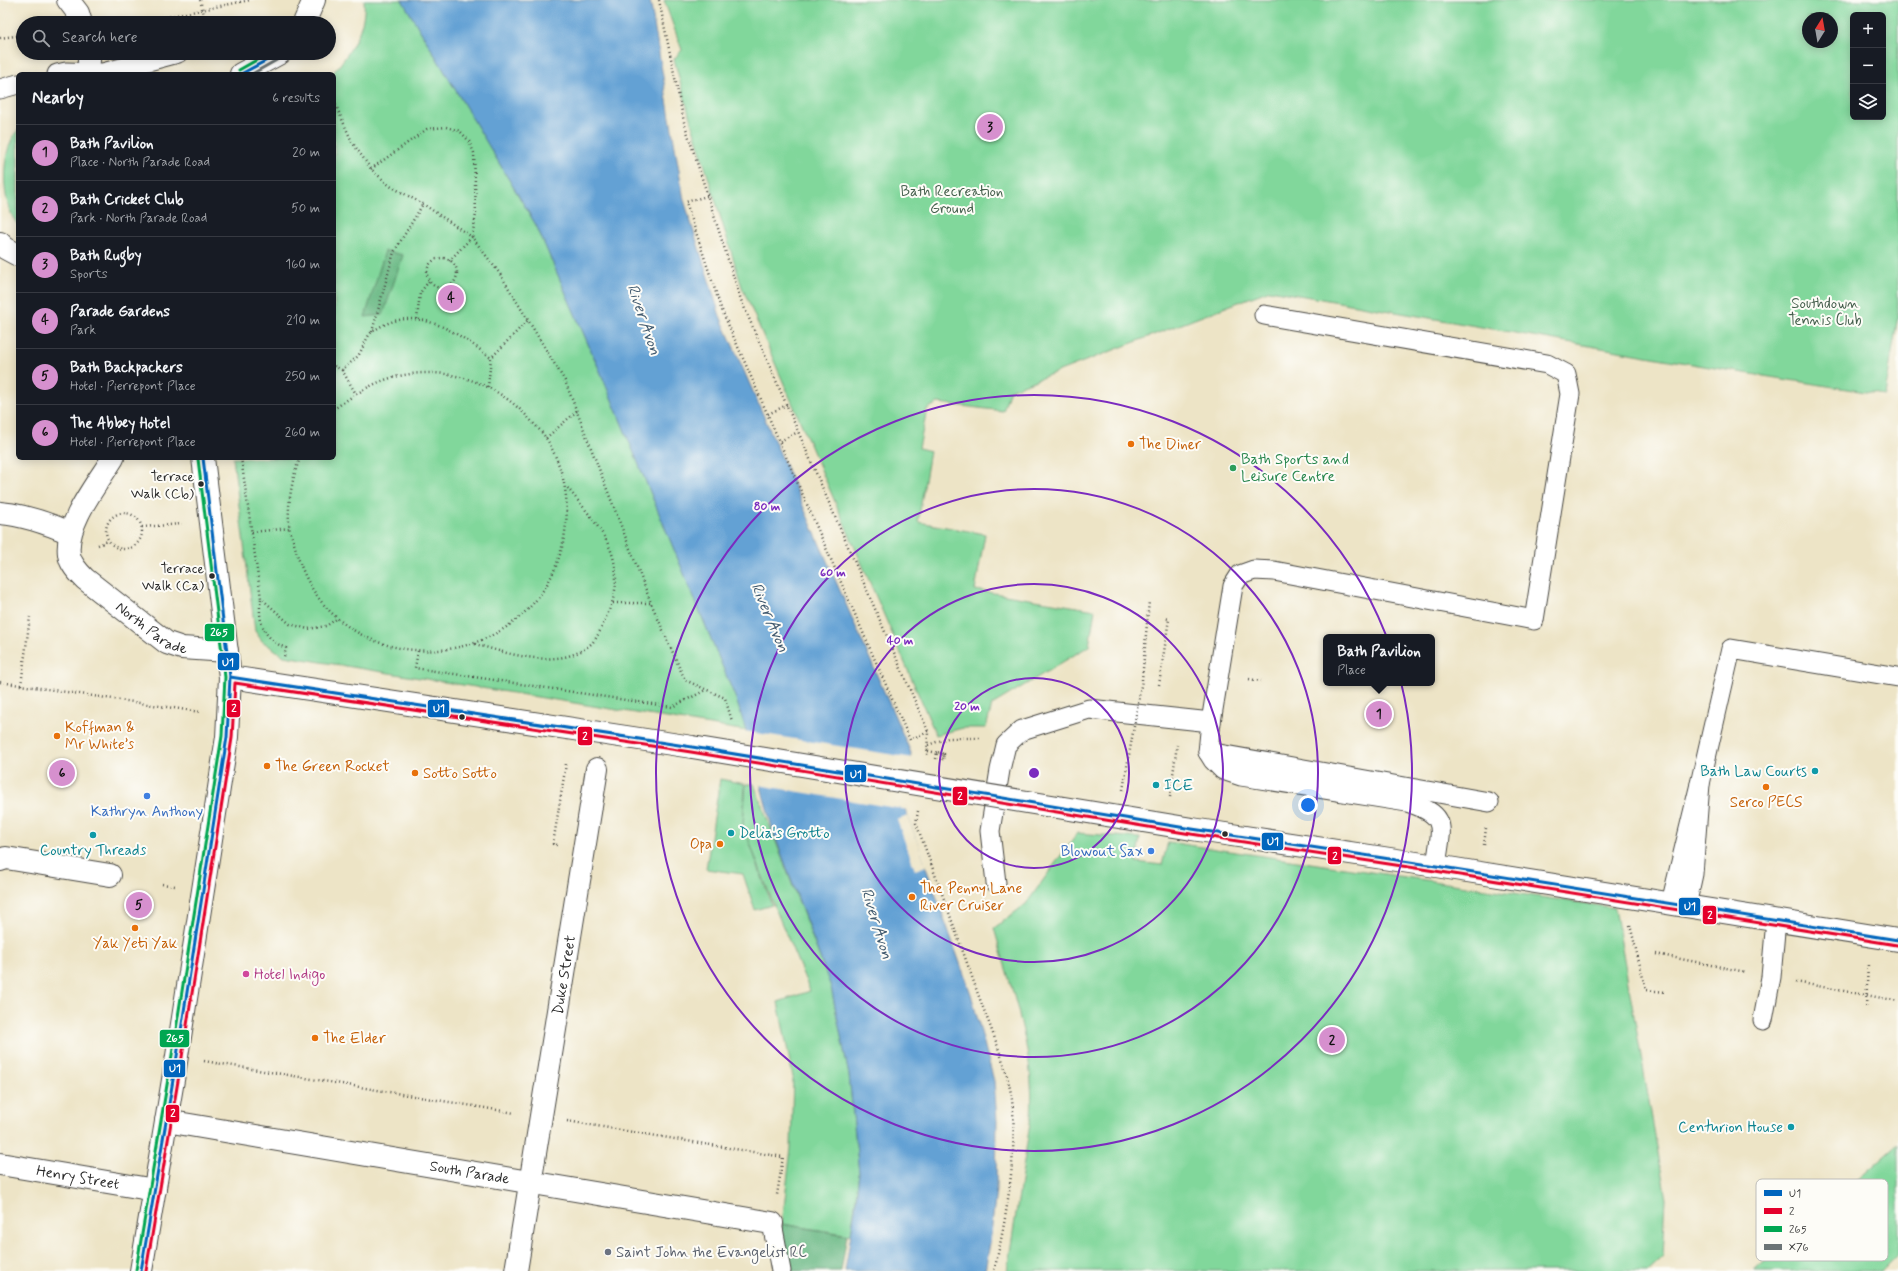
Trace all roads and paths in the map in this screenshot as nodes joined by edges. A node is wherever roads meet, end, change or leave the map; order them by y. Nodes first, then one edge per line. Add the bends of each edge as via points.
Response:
1 (68, 0) edge
2 (200, 0) edge
3 (250, 0) edge
4 (314, 0) edge
5 (659, 0) edge
6 (202, 10) junction
7 (79, 16) edge
8 (172, 16) edge
9 (205, 16) edge
10 (307, 16) edge
11 (16, 36) edge
12 (0, 38) edge
13 (152, 60) edge
14 (267, 60) edge
15 (107, 72) edge
16 (245, 72) edge
17 (16, 85) edge
18 (0, 89) edge
19 (336, 106) edge
20 (371, 169) junction
21 (707, 196) junction
22 (423, 204) junction
23 (472, 237) junction
24 (0, 243) edge
25 (16, 254) edge
26 (449, 261) junction
27 (429, 281) junction
28 (1264, 315) dead end
29 (417, 319) junction
30 (528, 320) junction
31 (371, 333) junction
32 (491, 358) junction
33 (336, 367) edge
34 (342, 370) junction
35 (488, 387) junction
36 (356, 394) junction
37 (787, 405) junction
38 (336, 408) edge
39 (577, 411) junction
40 (768, 414) junction
41 (798, 432) junction
42 (546, 438) junction
43 (780, 441) junction
44 (112, 460) edge
45 (203, 460) edge
46 (241, 460) edge
47 (299, 460) edge
48 (566, 486) junction
49 (0, 513) edge
50 (182, 524) dead end
51 (142, 527) junction
52 (290, 528) junction
53 (252, 532) junction
54 (70, 533) junction
55 (108, 541) junction
56 (95, 545) dead end
57 (261, 598) junction
58 (1149, 601) dead end
59 (613, 603) junction
60 (651, 603) junction
61 (30, 617) dead end
62 (338, 618) junction
63 (1165, 618) dead end
64 (474, 644) junction
65 (286, 648) dead end
66 (227, 651) junction
67 (418, 651) junction
68 (230, 677) junction
69 (1898, 677) edge
70 (1249, 679) dead end
71 (1261, 681) dead end
72 (0, 682) edge
73 (21, 685) junction
74 (1159, 685) dead end
75 (706, 690) junction
76 (201, 712) dead end
77 (732, 721) dead end
78 (1211, 722) junction
79 (928, 731) junction
80 (975, 738) dead end
81 (928, 745) junction
82 (928, 751) junction
83 (1208, 752) junction
84 (927, 758) dead end
85 (939, 759) dead end
86 (566, 764) dead end
87 (597, 769) dead end
88 (1174, 774) dead end
89 (1123, 794) dead end
90 (1170, 798) dead end
91 (1490, 802) dead end
92 (919, 809) dead end
93 (1486, 824) dead end
94 (556, 829) dead end
95 (1483, 853) dead end
96 (3, 859) edge
97 (1436, 866) junction
98 (110, 874) dead end
99 (996, 883) dead end
100 (162, 884) dead end
101 (176, 886) dead end
102 (1622, 895) junction
103 (1679, 904) junction
104 (1776, 920) junction
105 (1870, 935) junction
106 (1898, 940) edge
107 (1666, 992) dead end
108 (1866, 1006) dead end
109 (1763, 1020) dead end
110 (200, 1060) dead end
111 (542, 1117) junction
112 (166, 1121) junction
113 (0, 1164) edge
114 (532, 1182) junction
115 (155, 1190) junction
116 (772, 1223) junction
117 (141, 1271) edge
118 (516, 1271) edge
119 (781, 1271) edge
120 (994, 1271) edge

1 - 7 street
2 - 6 path
3 - 6 path
4 - 10 street
5 - 21 path via 684,122
6 - 8 path
6 - 9 path
11 - 12 path
13 - 15 lane
14 - 16 street
17 - 18 lane
19 - 20 path via 352,142
20 - 22 path via 390,186
20 - 23 path via 427,129 446,127 460,131 469,141 474,154 476,214
21 - 37 path via 742,300
21 - 40 path via 686,202 721,308
22 - 23 path
22 - 31 path via 394,252
23 - 26 path
23 - 30 path via 500,274
24 - 25 street
26 - 27 path via 437,259 431,263 427,271
26 - 27 path via 456,269 452,284 439,288
27 - 29 path via 420,293
28 - 78 lane via 1547,364 1566,374 1570,394 1534,620 1293,574 1254,570 1240,575 1233,586
29 - 31 path via 403,318
29 - 32 path via 434,322 464,337
30 - 32 path
30 - 39 path via 565,381
31 - 34 path via 358,356
32 - 35 path
33 - 34 path
34 - 36 path
35 - 36 path via 457,376 426,373 398,376 374,384
35 - 42 path via 520,407
36 - 38 path
37 - 40 path
37 - 41 path
39 - 42 path
39 - 60 path
40 - 43 path
41 - 43 path
41 - 79 path
42 - 48 path via 560,466
43 - 79 path via 910,740
44 - 54 street via 72,524
45 - 66 street
46 - 53 path
47 - 52 path via 290,497
48 - 59 path via 593,520 611,551 617,576
48 - 64 path via 568,519 561,556 552,577 535,602 516,621
49 - 54 street via 44,522
50 - 51 path
51 - 55 path via 139,542 131,549 120,549
51 - 55 path via 134,514 115,514 106,529
52 - 53 path
52 - 62 path via 303,573 315,593
53 - 57 path
54 - 66 street, North Parade via 69,554 74,568 166,643 182,648
55 - 56 path
57 - 62 path via 290,624 308,628 326,626
57 - 65 path via 259,608 263,628 268,638
58 - 89 path, bridge via 1142,680
59 - 60 path
59 - 64 path via 592,644 568,657 525,658
60 - 75 path via 685,680
61 - 73 path
62 - 67 path via 356,631 384,644
63 - 74 path via 1169,619
64 - 67 path via 451,649
66 - 68 street
67 - 75 path via 415,668 672,707
68 - 97 street, bridge via 692,747 1192,829
68 - 112 street via 227,737
69 - 103 lane via 1731,649 1700,784
70 - 71 path
72 - 73 path
73 - 76 path
75 - 77 path via 725,698
78 - 83 lane
78 - 99 lane via 1089,709 1022,730 1006,745 1000,770 990,831
79 - 81 path
80 - 81 path via 948,738
81 - 82 path
82 - 84 path
82 - 85 path via 936,752 940,753 944,754 942,759 936,759 937,752 944,754 943,760
83 - 91 lane
83 - 97 lane via 1223,770 1241,776 1407,802 1433,812 1440,830
86 - 94 path
87 - 111 street, Duke Street
88 - 90 path
92 - 120 path via 916,823 999,1051 1012,1100 1013,1143 1009,1188 1002,1240
93 - 95 path
96 - 98 street
97 - 102 street
100 - 101 path
102 - 103 street
102 - 107 path via 1646,990
103 - 104 street
104 - 105 street
104 - 109 lane via 1771,977
105 - 106 street
105 - 108 path
110 - 111 path
111 - 114 street, Duke Street
111 - 116 path via 783,1158
112 - 114 street, South Parade
112 - 115 street
113 - 115 street, Henry Street
114 - 116 street, South Parade
114 - 118 street, Duke Street
115 - 117 street
116 - 119 lane

